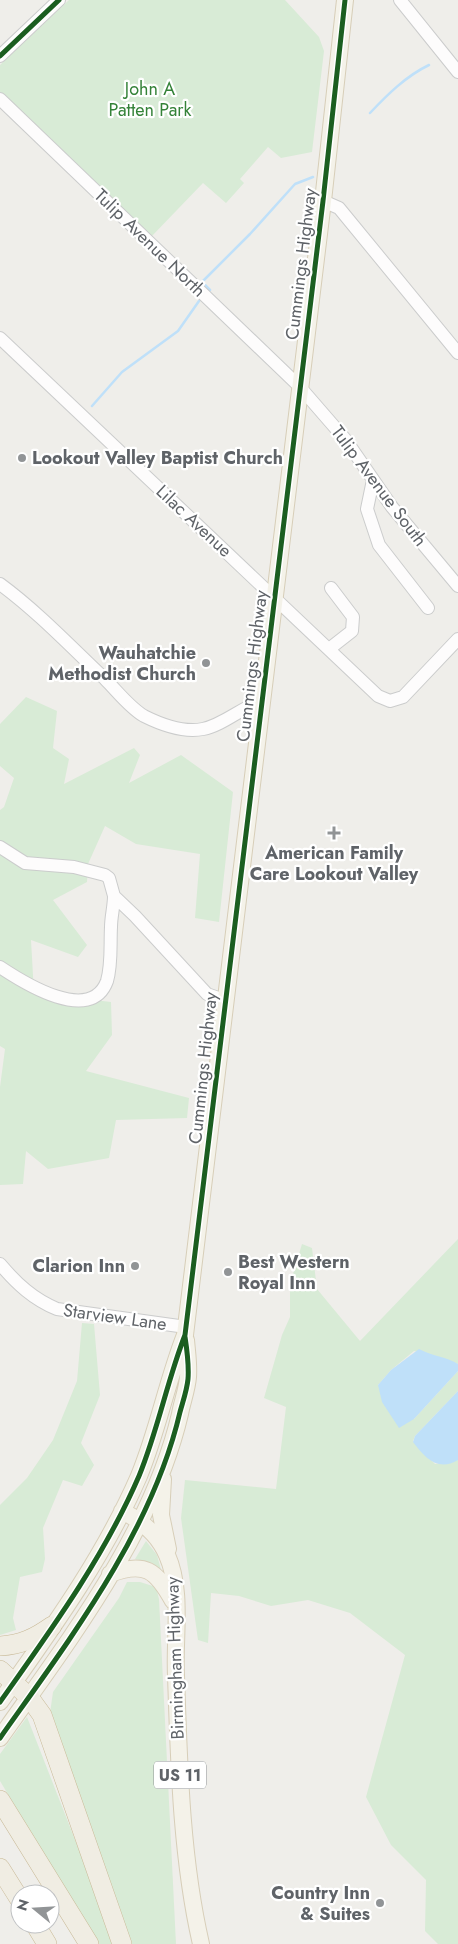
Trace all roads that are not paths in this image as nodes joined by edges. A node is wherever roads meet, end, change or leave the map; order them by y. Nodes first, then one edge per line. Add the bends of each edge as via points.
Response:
1 (59, 0) edge
2 (345, 0) edge
3 (400, 0) edge
4 (0, 56) edge
5 (458, 72) edge
6 (0, 99) edge
7 (323, 201) junction
8 (0, 338) edge
9 (458, 353) edge
10 (299, 386) junction
11 (373, 480) junction
12 (0, 584) edge
13 (458, 586) edge
14 (330, 588) dead end
15 (274, 597) junction
16 (428, 608) dead end
17 (458, 639) edge
18 (329, 649) junction
19 (261, 701) junction
20 (0, 847) edge
21 (114, 896) junction
22 (0, 967) edge
23 (224, 1000) junction
24 (0, 1264) edge
25 (186, 1331) junction
26 (165, 1462) junction
27 (122, 1511) junction
28 (140, 1520) junction
29 (170, 1566) junction
30 (110, 1574) junction
31 (175, 1604) junction
32 (52, 1626) junction
33 (0, 1646) edge
34 (0, 1670) edge
35 (13, 1684) junction
36 (29, 1697) junction
37 (0, 1702) edge
38 (0, 1738) edge
39 (0, 1800) edge
40 (0, 1868) edge
41 (10, 1884) edge
42 (88, 1944) edge
43 (122, 1944) edge
44 (201, 1944) edge

1 - 4 street
2 - 7 main road, Cummings Highway
3 - 5 street
6 - 10 street, Tulip Avenue North
7 - 9 street via 339,208
7 - 10 main road, Cummings Highway
8 - 15 street, Lilac Avenue
10 - 11 street, Tulip Avenue South via 344,439
10 - 15 main road, Cummings Highway
11 - 13 street, Tulip Avenue South
11 - 16 street via 367,508 379,545
12 - 19 street via 31,609 142,715 168,726 203,729
14 - 18 street via 353,617 352,631
15 - 18 street, Lilac Avenue
15 - 19 main road, Cummings Highway
17 - 18 street, Lilac Avenue via 403,697 390,701 378,696
19 - 23 main road, Cummings Highway
20 - 21 street via 25,863 105,875
21 - 22 street via 110,967 98,995 80,1002 65,999
21 - 23 street via 207,994
23 - 25 main road, Cummings Highway
24 - 25 street, Starview Lane via 30,1294 58,1309
25 - 26 main road, Cummings Highway via 188,1379
25 - 27 main road, Cummings Highway via 139,1474
26 - 28 main road, Cummings Highway
26 - 29 main road via 161,1515
27 - 28 main road, Birmingham Highway / US 11
27 - 32 main road, Cummings Highway via 89,1572
28 - 29 main road, Birmingham Highway / US 11 via 158,1538
28 - 30 main road, Cummings Highway
29 - 31 main road, Birmingham Highway / US 11 via 176,1588
30 - 31 main road via 135,1567 155,1573
30 - 36 main road, Cummings Highway
31 - 44 main road, Birmingham Highway / US 11 via 179,1771
32 - 33 highway via 34,1639
32 - 35 main road, Cummings Highway
34 - 35 highway
35 - 36 highway
35 - 37 main road, Cummings Highway
36 - 38 main road, Cummings Highway
36 - 43 highway via 42,1715
39 - 42 highway
40 - 41 highway

